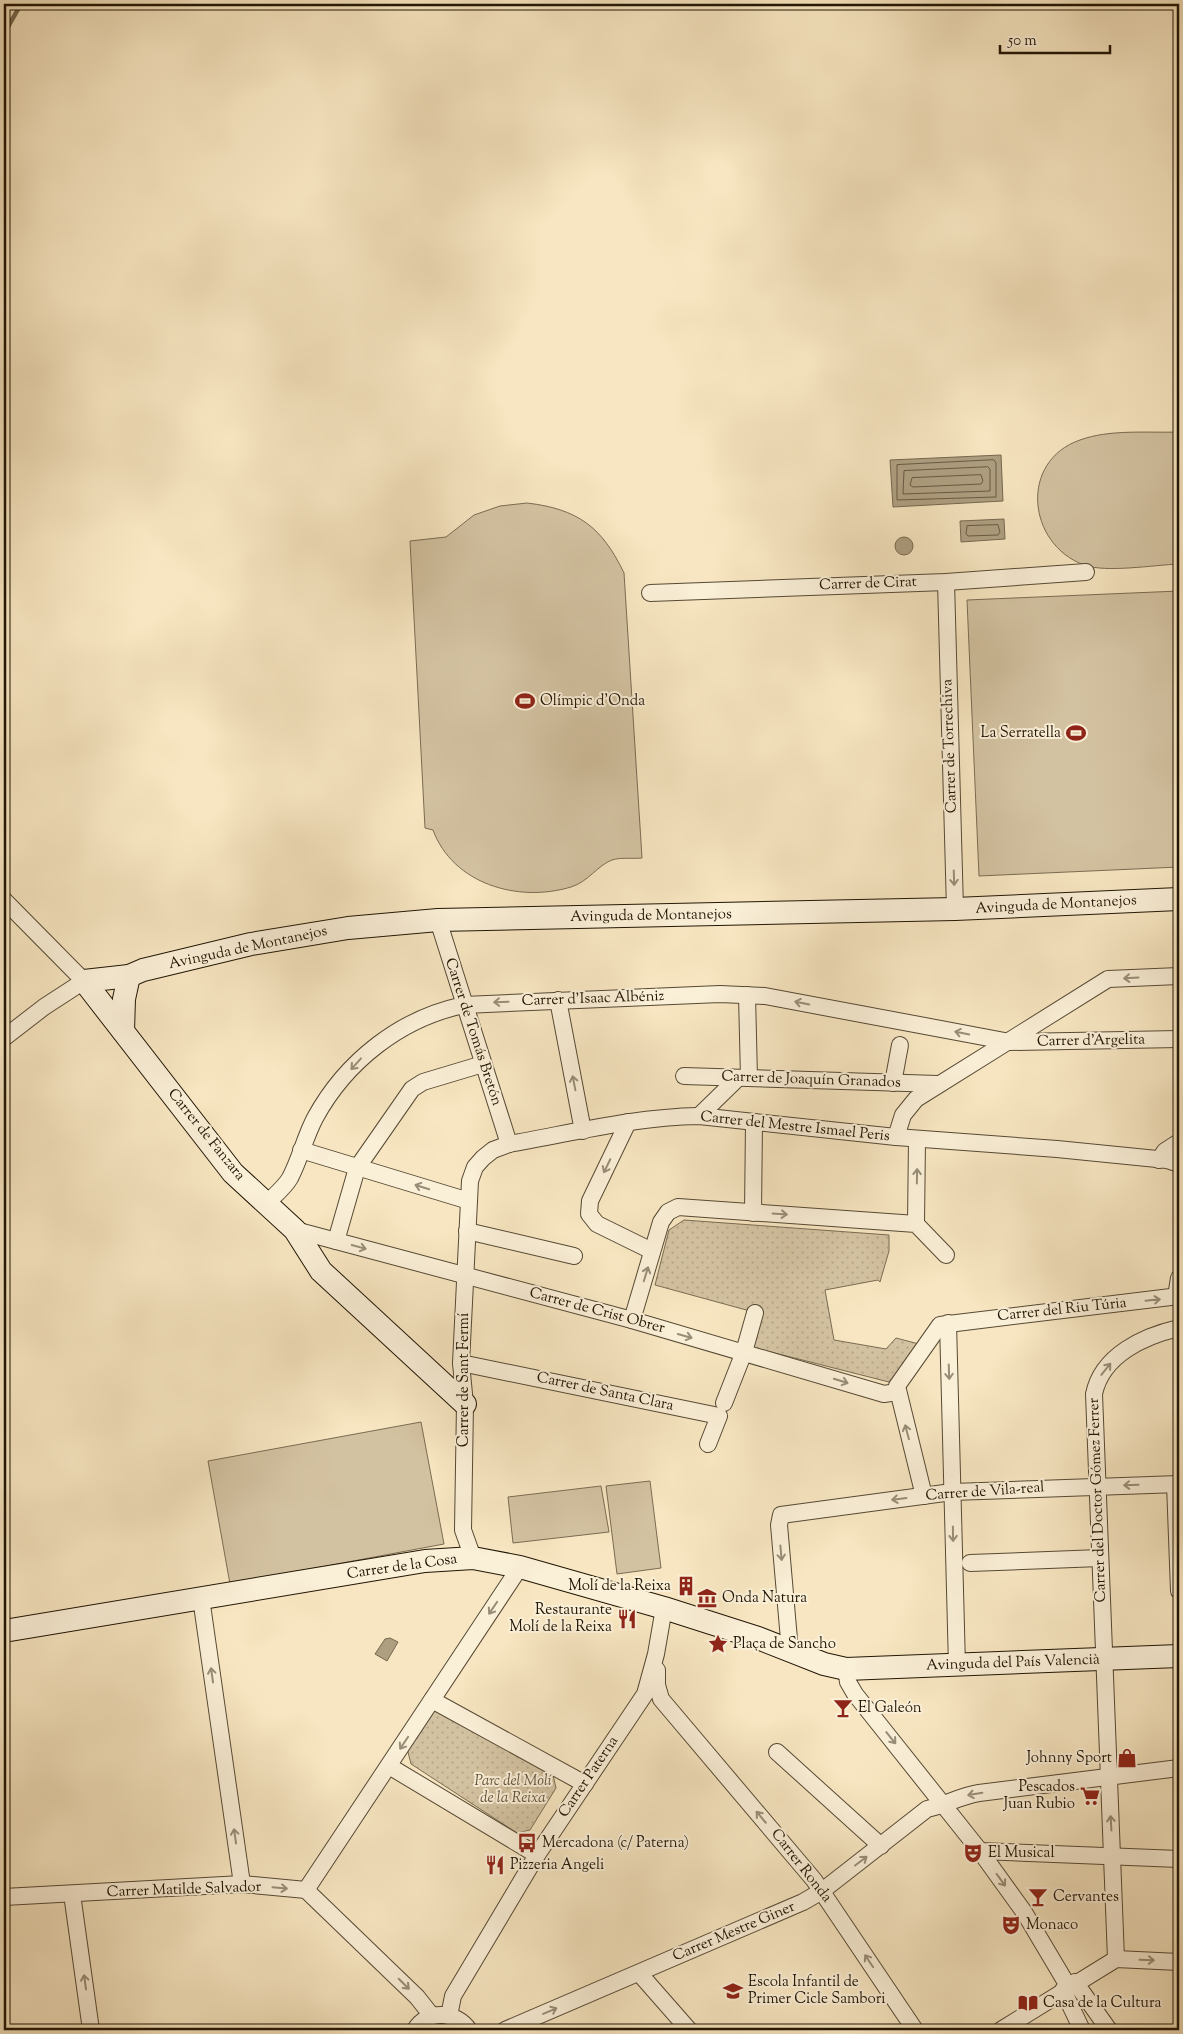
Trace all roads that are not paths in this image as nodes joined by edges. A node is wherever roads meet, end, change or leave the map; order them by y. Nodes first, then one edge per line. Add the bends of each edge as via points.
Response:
1 (1086, 572) dead end
2 (946, 582) junction
3 (650, 593) dead end
4 (1179, 899) edge
5 (4, 900) edge
6 (955, 909) junction
7 (438, 920) junction
8 (129, 976) junction
9 (1179, 976) edge
10 (84, 981) junction
11 (747, 995) junction
12 (558, 1000) junction
13 (464, 1005) junction
14 (105, 1009) junction
15 (123, 1031) junction
16 (1177, 1036) edge
17 (4, 1038) edge
18 (1010, 1042) junction
19 (900, 1045) dead end
20 (484, 1064) junction
21 (684, 1076) dead end
22 (744, 1078) junction
23 (893, 1083) junction
24 (938, 1084) junction
25 (699, 1116) junction
26 (628, 1122) junction
27 (754, 1122) junction
28 (583, 1131) junction
29 (896, 1137) junction
30 (917, 1139) junction
31 (1179, 1142) edge
32 (509, 1144) junction
33 (301, 1150) junction
34 (1159, 1160) junction
35 (1179, 1164) edge
36 (357, 1168) junction
37 (469, 1201) junction
38 (267, 1203) junction
39 (753, 1212) junction
40 (916, 1218) junction
41 (295, 1230) junction
42 (467, 1232) junction
43 (336, 1241) junction
44 (652, 1251) junction
45 (946, 1255) dead end
46 (574, 1256) dead end
47 (465, 1275) junction
48 (1179, 1278) edge
49 (1178, 1296) edge
50 (755, 1314) dead end
51 (632, 1320) junction
52 (948, 1323) junction
53 (1179, 1328) edge
54 (744, 1352) junction
55 (461, 1363) junction
56 (897, 1392) junction
57 (724, 1403) dead end
58 (465, 1404) junction
59 (708, 1444) dead end
60 (1177, 1484) edge
61 (1097, 1486) junction
62 (952, 1492) junction
63 (924, 1496) junction
64 (473, 1558) junction
65 (1100, 1558) junction
66 (970, 1563) dead end
67 (520, 1567) junction
68 (1179, 1591) edge
69 (201, 1598) junction
70 (664, 1608) junction
71 (4, 1631) edge
72 (790, 1651) junction
73 (656, 1654) junction
74 (1179, 1656) edge
75 (1104, 1660) junction
76 (957, 1666) junction
77 (846, 1669) junction
78 (432, 1700) junction
79 (640, 1703) junction
80 (673, 1713) junction
81 (776, 1752) dead end
82 (389, 1766) junction
83 (1179, 1768) edge
84 (1109, 1777) junction
85 (584, 1784) junction
86 (946, 1805) junction
87 (881, 1846) junction
88 (980, 1851) junction
89 (537, 1854) junction
90 (1112, 1856) junction
91 (1179, 1859) edge
92 (242, 1884) junction
93 (306, 1890) junction
94 (822, 1891) junction
95 (72, 1894) junction
96 (4, 1897) edge
97 (1116, 1959) junction
98 (1179, 1962) edge
99 (639, 1973) junction
100 (1069, 1986) junction
101 (432, 2016) junction
102 (449, 2016) junction
103 (91, 2030) edge
104 (415, 2030) edge
105 (469, 2030) edge
106 (505, 2030) edge
107 (689, 2030) edge
108 (915, 2030) edge
109 (1001, 2030) edge
110 (1082, 2030) edge
111 (1109, 2030) edge

1 - 2 street, Carrer de Cirat
2 - 3 street, Carrer de Cirat
2 -> 6 street, Carrer de Torrechiva
4 - 6 street, Avinguda de Montanejos
5 - 10 street
6 - 7 street, Avinguda de Montanejos
7 - 8 street, Avinguda de Montanejos via 348,928 251,944
7 - 13 street, Carrer de Tomás Bretón
8 - 10 street, Avinguda de Montanejos
8 - 14 street
8 - 15 street via 124,998
9 -> 18 street, Carrer d'Argelita via 1108,979
10 - 14 street, Carrer de Fanzara
10 - 17 street, Avinguda de Montanejos via 44,1006
11 - 12 street, Carrer d'Isaac Albéniz
18 -> 11 street, Carrer d'Isaac Albéniz
11 - 22 street
12 -> 13 street, Carrer d'Isaac Albéniz
28 -> 12 street
13 - 20 street, Carrer de Tomás Bretón
13 -> 33 street, Carrer d'Isaac Albéniz via 429,1014 383,1040 362,1057 315,1118
14 - 15 street, Carrer de Fanzara
15 - 38 street, Carrer de Fanzara via 233,1173
16 - 18 street, Carrer d'Argelita
18 - 24 street, Carrer d'Argelita
19 - 23 street
20 - 32 street, Carrer de Tomás Bretón
20 - 36 street via 417,1085
21 - 22 street, Carrer de Joaquín Granados
22 - 23 street, Carrer de Joaquín Granados
22 - 25 street
23 - 24 street, Carrer de Joaquín Granados
24 - 29 street, Carrer d'Argelita via 908,1106
25 - 26 street, Carrer del Mestre Ismael Peris
25 - 27 street, Carrer del Mestre Ismael Peris
26 - 28 street, Carrer del Mestre Ismael Peris
26 -> 44 street via 588,1210 597,1224
27 - 29 street, Carrer del Mestre Ismael Peris
27 - 39 street
28 - 32 street, Carrer del Mestre Ismael Peris
29 - 30 street, Carrer del Mestre Ismael Peris
30 - 34 street, Carrer del Mestre Ismael Peris
40 -> 30 street
31 - 34 street
32 - 37 street, Carrer del Mestre Ismael Peris via 493,1150 479,1162 472,1175
33 - 36 street
33 - 38 street, Carrer d'Isaac Albéniz via 290,1180
34 - 35 street, Carrer del Mestre Ismael Peris
37 -> 36 street
36 - 43 street
37 - 42 street, Carrer de Sant Fermí
38 - 41 street, Carrer de Fanzara
39 -> 40 street via 889,1222
39 - 44 street via 678,1207 664,1216
40 - 45 street
41 - 43 street, Carrer de Crist Obrer
41 - 58 street, Carrer de Fanzara via 321,1271
42 - 46 street
42 - 47 street, Carrer de Sant Fermí
43 -> 47 street, Carrer de Crist Obrer
51 -> 44 street
47 - 51 street, Carrer de Crist Obrer
47 - 55 street, Carrer de Sant Fermí
48 - 49 street
52 -> 49 street, Carrer del Riu Túria
50 - 54 street
51 -> 54 street, Carrer de Crist Obrer
52 - 56 street via 937,1329 900,1382
52 -> 62 street
61 -> 53 street, Carrer del Doctor Gómez Ferrer via 1093,1407 1100,1377 1112,1362 1144,1338
54 -> 56 street, Carrer de Crist Obrer via 884,1394
54 - 57 street
55 - 58 street, Carrer de Sant Fermí
55 - 59 street, Carrer de Santa Clara via 719,1416
63 -> 56 street
58 - 64 street, Carrer de Sant Fermí via 464,1530
60 -> 61 street, Carrer de Vila-real
60 - 68 street
61 - 62 street, Carrer de Vila-real
61 - 65 street, Carrer del Doctor Gómez Ferrer
62 - 63 street, Carrer de Vila-real
62 -> 76 street
63 -> 72 street, Carrer de Vila-real via 781,1515 779,1525
64 - 67 street, Carrer de la Cosa
64 - 69 street, Carrer de la Cosa via 425,1561
65 - 66 street
65 - 75 street, Carrer del Doctor Gómez Ferrer
67 - 70 street, Carrer de la Cosa
67 -> 78 street
69 - 71 street, Carrer de la Cosa
92 -> 69 street
70 - 72 street, Carrer de la Cosa
70 - 73 street, Carrer Paterna
72 - 77 street, Avinguda del País Valencià
73 - 79 street, Carrer Paterna
73 - 80 street, Carrer Ronda via 661,1699
74 - 75 street, Avinguda del País Valencià
75 - 76 street, Avinguda del País Valencià
75 - 84 street, Carrer del Doctor Gómez Ferrer
76 - 77 street, Avinguda del País Valencià
77 -> 86 street via 848,1682 855,1694
78 -> 82 street
78 - 85 street
79 - 80 street
79 - 85 street, Carrer Paterna
94 -> 80 street, Carrer Ronda
81 - 87 street
82 - 89 street
82 - 93 street
83 - 84 street, Carrer Mestre Giner
84 -> 86 street, Carrer Mestre Giner via 979,1793
90 -> 84 street, Carrer del Doctor Gómez Ferrer
85 - 89 street, Carrer Paterna
86 - 87 street, Carrer Mestre Giner via 927,1808
86 - 88 street
94 -> 87 street, Carrer Mestre Giner
88 - 90 street
88 -> 100 street via 1024,1912
89 - 102 street, Carrer Paterna via 453,1996
90 - 91 street
90 - 97 street, Carrer del Doctor Gómez Ferrer
92 -> 93 street, Carrer Matilde Salvador
92 - 95 street, Carrer Matilde Salvador
93 -> 101 street via 417,1997
94 - 99 street, Carrer Mestre Giner via 795,1906
108 -> 94 street, Carrer Ronda
95 - 96 street, Carrer Matilde Salvador
103 -> 95 street
97 -> 98 street
97 - 100 street
106 -> 99 street, Carrer Mestre Giner
99 - 107 street
100 - 109 street
100 - 110 street
100 - 111 street
101 - 102 street
101 - 104 street
102 - 105 street via 458,2019

